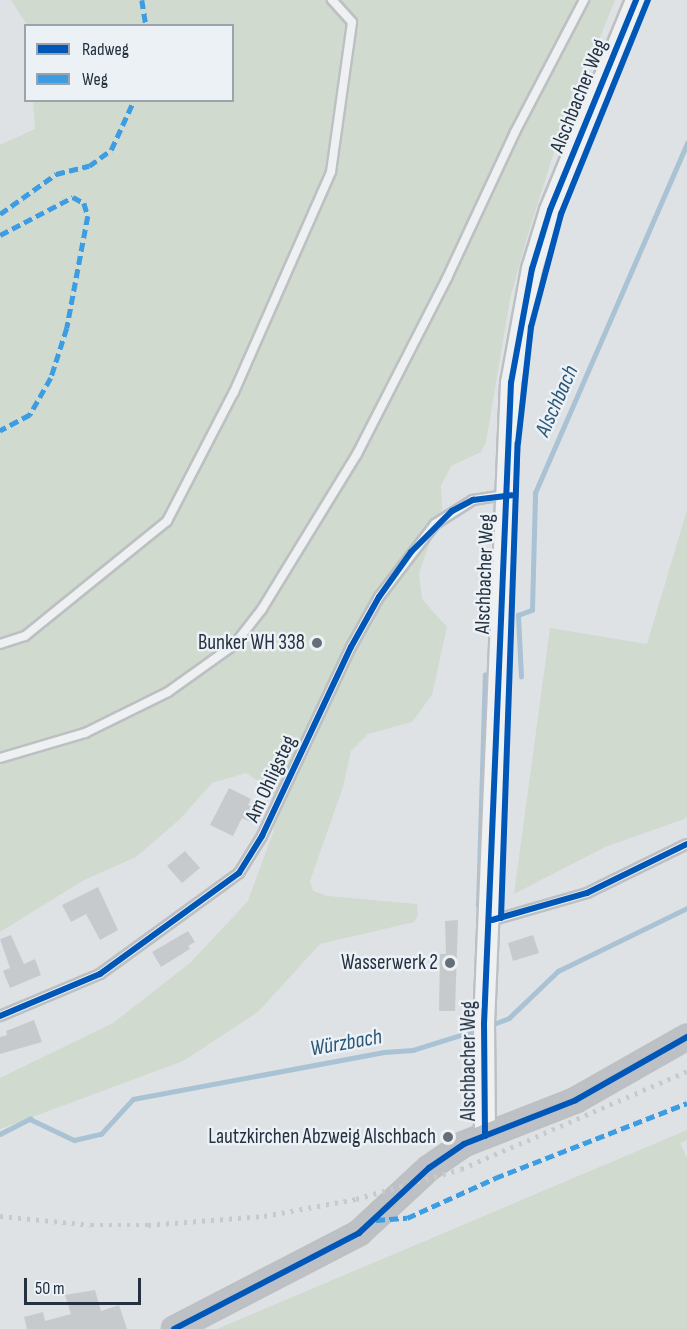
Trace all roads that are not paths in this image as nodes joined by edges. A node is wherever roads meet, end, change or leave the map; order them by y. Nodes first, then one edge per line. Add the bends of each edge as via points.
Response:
1 (332, 0) edge
2 (584, 0) edge
3 (636, 0) edge
4 (504, 495) junction
5 (0, 644) edge
6 (0, 758) edge
7 (687, 844) edge
8 (489, 921) junction
9 (0, 1016) edge
10 (687, 1037) edge
11 (485, 1136) junction
12 (174, 1329) edge

1 - 5 lane via 352,22 332,172 234,392 167,521 25,636
2 - 6 lane via 357,454 262,609 234,645 168,692 85,734
3 - 4 street, Alschbacher Weg via 550,210 532,269 511,383
4 - 8 street, Alschbacher Weg
4 - 9 lane, Am Ohligsteg via 473,500 435,524 379,597 351,647 262,836 239,873 100,975
7 - 8 lane via 587,893
8 - 11 street, Alschbacher Weg
10 - 11 main road via 576,1100
11 - 12 main road via 429,1168 359,1233

